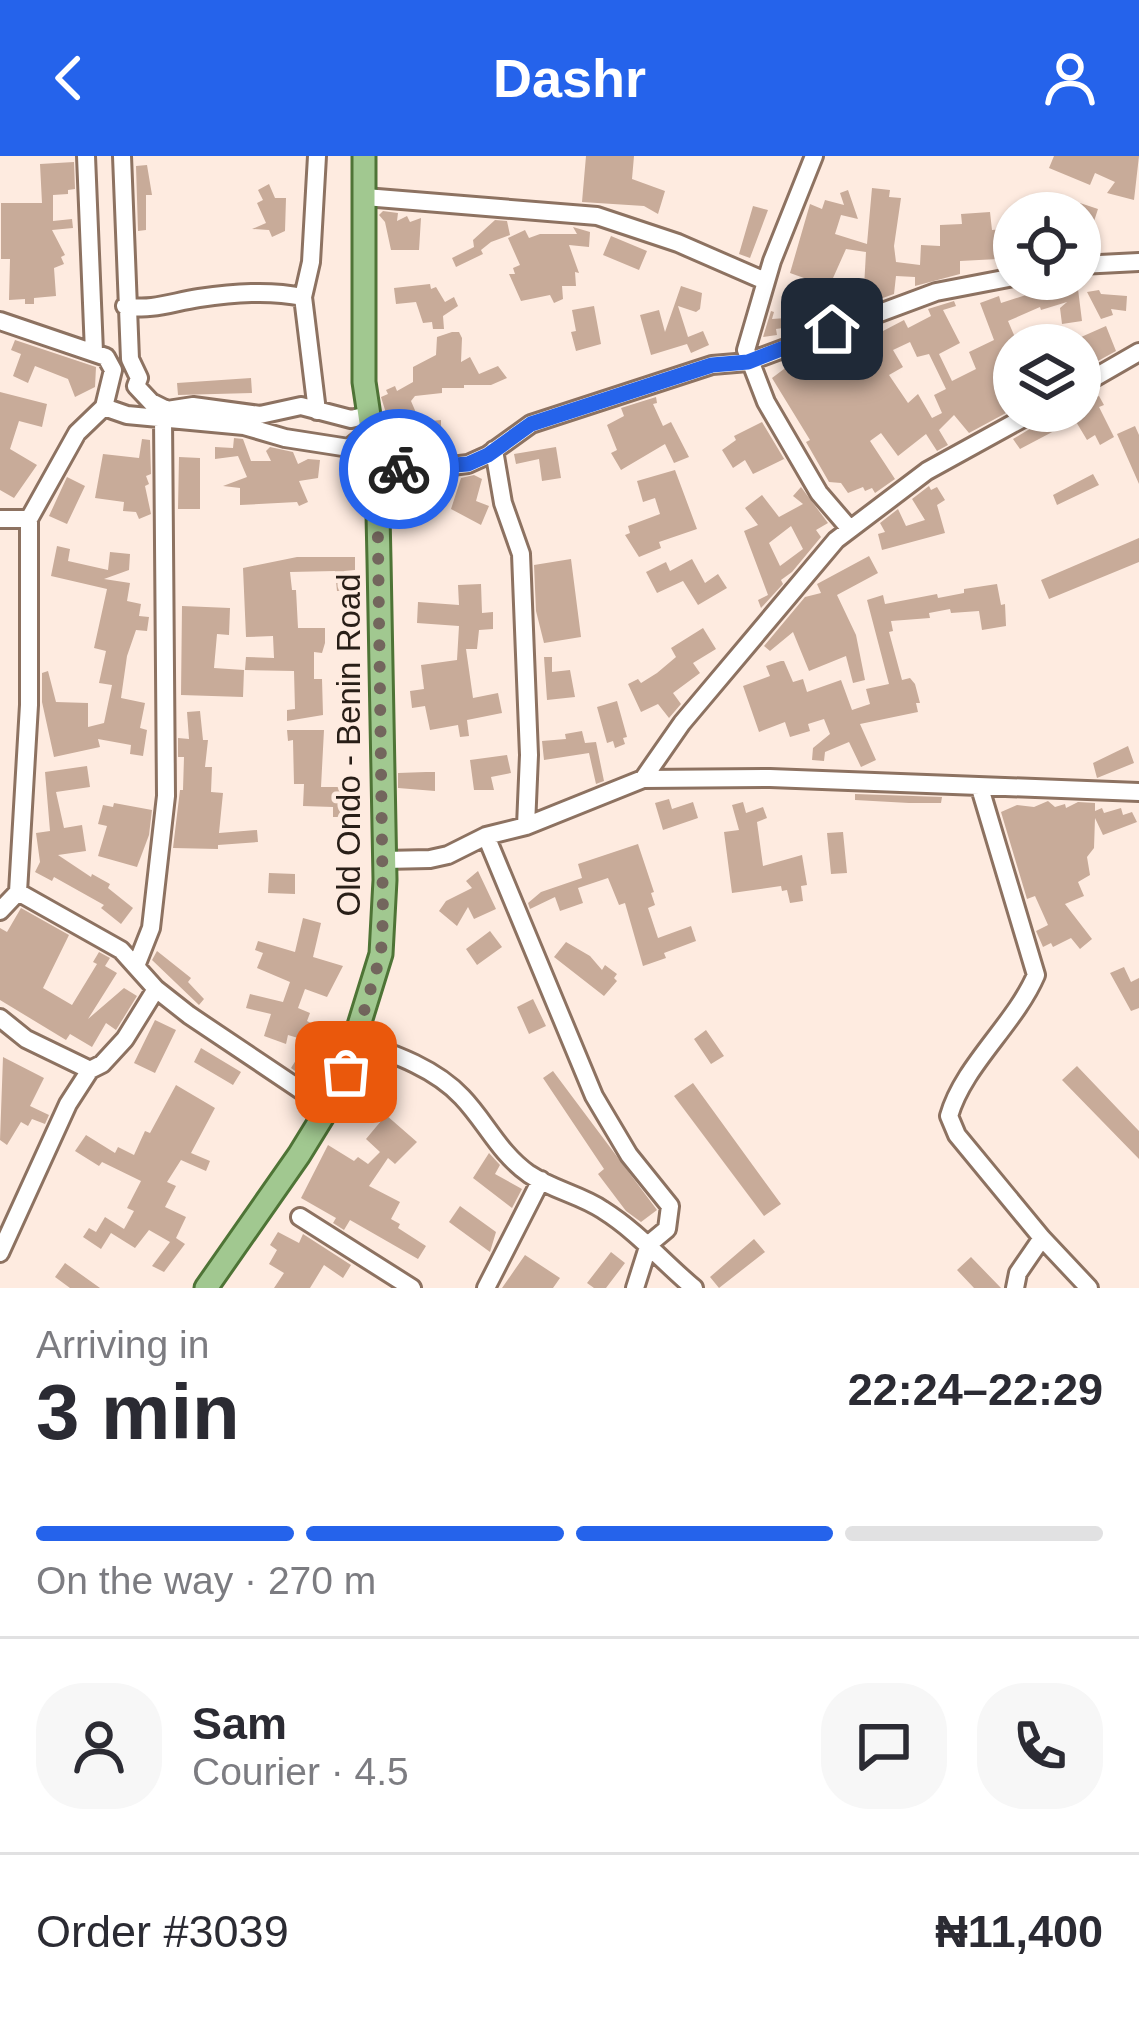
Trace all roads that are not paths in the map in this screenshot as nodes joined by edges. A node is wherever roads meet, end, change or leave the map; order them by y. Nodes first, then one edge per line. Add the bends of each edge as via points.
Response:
1 (86, 156) edge
2 (122, 156) edge
3 (317, 156) edge
4 (364, 156) edge
5 (814, 156) edge
6 (364, 197) junction
7 (1139, 262) edge
8 (1101, 264) edge
9 (765, 281) junction
10 (993, 281) edge
11 (303, 297) junction
12 (125, 306) junction
13 (0, 321) edge
14 (94, 352) junction
15 (1139, 352) edge
16 (748, 362) junction
17 (1101, 374) edge
18 (104, 407) junction
19 (317, 411) junction
20 (163, 417) junction
21 (369, 423) junction
22 (998, 432) edge
23 (494, 451) junction
24 (377, 469) junction
25 (0, 519) edge
26 (28, 519) junction
27 (850, 529) junction
28 (643, 779) junction
29 (980, 788) junction
30 (1139, 792) edge
31 (526, 826) junction
32 (486, 836) junction
33 (384, 860) junction
34 (18, 892) junction
35 (0, 911) edge
36 (136, 966) junction
37 (156, 989) junction
38 (0, 1018) edge
39 (357, 1041) junction
40 (90, 1070) junction
41 (329, 1108) junction
42 (541, 1180) junction
43 (300, 1217) dead end
44 (1042, 1238) junction
45 (650, 1244) junction
46 (0, 1253) edge
47 (206, 1288) edge
48 (412, 1288) edge
49 (486, 1288) edge
50 (635, 1288) edge
51 (694, 1288) edge
52 (1015, 1288) edge
53 (1089, 1288) edge

1 - 14 street
2 - 12 street
3 - 11 street
4 - 6 main road, Old Ondo - Benin Road
5 - 9 street
6 - 9 street via 597,216
6 - 21 main road, Old Ondo - Benin Road
7 - 8 street
9 - 16 street
10 - 16 street via 936,292
11 - 12 street via 261,293 148,310
11 - 19 street
12 - 19 street via 136,386 151,402 167,410
13 - 14 street
14 - 18 street via 112,365
15 - 17 street
16 - 23 street via 712,365 531,424
16 - 27 street via 819,493
18 - 20 street
18 - 26 street via 77,433
19 - 21 street
20 - 21 street via 349,448
20 - 36 street via 166,796 151,928
21 - 24 main road, Old Ondo - Benin Road
22 - 27 street
23 - 24 street via 446,468
23 - 31 street via 521,554
24 - 33 main road, Old Ondo - Benin Road
25 - 26 street
26 - 34 street
27 - 28 street
28 - 29 street
28 - 31 street
29 - 30 street
29 - 44 street via 1036,975 949,1116
31 - 32 street
32 - 33 street via 430,860
32 - 45 street via 594,1096 670,1206 667,1229
33 - 39 main road, Old Ondo - Benin Road via 381,954
34 - 35 street
34 - 36 street via 108,940
36 - 37 street
37 - 40 street via 125,1039
37 - 41 street
38 - 40 street
39 - 41 main road, Old Ondo - Benin Road
39 - 42 street via 445,1082 499,1147
40 - 46 street
41 - 47 main road, Old Ondo - Benin Road
42 - 45 street via 604,1210
42 - 49 street
43 - 48 street
44 - 52 street
44 - 53 street
45 - 50 street
45 - 51 street

